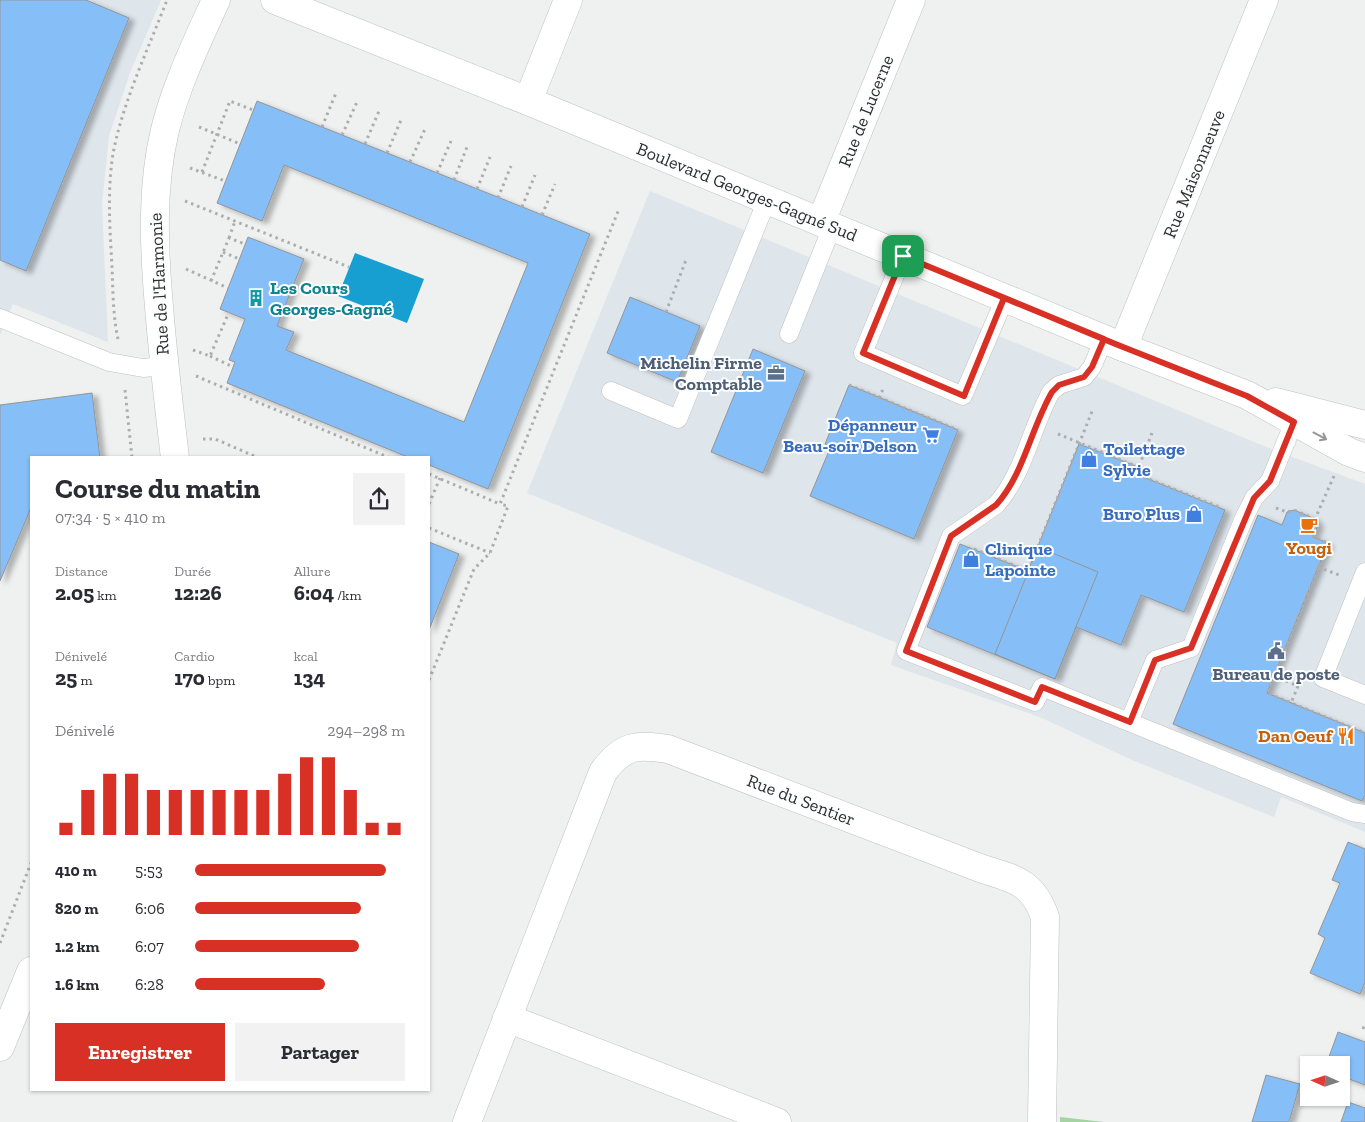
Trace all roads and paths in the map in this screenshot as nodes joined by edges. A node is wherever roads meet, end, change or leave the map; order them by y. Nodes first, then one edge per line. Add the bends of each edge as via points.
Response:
1 (168, 0) edge
2 (216, 0) edge
3 (275, 0) edge
4 (568, 0) edge
5 (910, 0) edge
6 (1264, 0) edge
7 (336, 93) dead end
8 (528, 101) junction
9 (357, 102) dead end
10 (253, 110) dead end
11 (379, 111) dead end
12 (401, 120) dead end
13 (198, 127) dead end
14 (322, 127) dead end
15 (424, 129) dead end
16 (216, 134) junction
17 (342, 135) dead end
18 (451, 141) dead end
19 (240, 144) dead end
20 (365, 144) dead end
21 (467, 147) dead end
22 (387, 153) dead end
23 (490, 157) dead end
24 (410, 162) dead end
25 (511, 166) dead end
26 (190, 168) dead end
27 (202, 172) junction
28 (437, 173) dead end
29 (535, 175) dead end
30 (454, 180) dead end
31 (225, 181) dead end
32 (555, 184) dead end
33 (477, 189) dead end
34 (498, 198) dead end
35 (767, 200) junction
36 (185, 201) dead end
37 (522, 207) dead end
38 (620, 209) dead end
39 (542, 215) dead end
40 (235, 221) junction
41 (826, 225) junction
42 (229, 238) junction
43 (245, 244) dead end
44 (223, 252) junction
45 (903, 256) junction
46 (239, 259) dead end
47 (686, 260) dead end
48 (349, 267) dead end
49 (186, 269) dead end
50 (212, 281) junction
51 (228, 288) dead end
52 (1004, 298) junction
53 (229, 312) dead end
54 (666, 312) dead end
55 (0, 318) edge
56 (789, 334) dead end
57 (1113, 343) junction
58 (120, 345) dead end
59 (193, 350) dead end
60 (210, 356) junction
61 (164, 366) junction
62 (233, 366) dead end
63 (196, 376) dead end
64 (849, 385) dead end
65 (125, 390) dead end
66 (611, 391) dead end
67 (1092, 409) dead end
68 (1297, 414) junction
69 (1365, 425) edge
70 (958, 430) dead end
71 (1152, 433) dead end
72 (203, 439) dead end
73 (1079, 444) junction
74 (132, 456) edge
75 (175, 456) edge
76 (253, 456) edge
77 (385, 456) edge
78 (1365, 458) edge
79 (1138, 467) junction
80 (430, 474) edge
81 (1334, 475) dead end
82 (440, 478) junction
83 (430, 502) edge
84 (500, 504) junction
85 (1226, 510) dead end
86 (430, 528) edge
87 (970, 547) dead end
88 (490, 553) junction
89 (1365, 572) edge
90 (1274, 676) junction
91 (430, 678) edge
92 (1365, 695) edge
93 (1291, 703) junction
94 (1130, 722) junction
95 (1365, 734) edge
96 (1365, 814) edge
97 (30, 866) edge
98 (0, 943) edge
99 (30, 973) edge
100 (507, 1018) junction
101 (1365, 1024) edge
102 (1363, 1029) dead end
103 (0, 1047) edge
104 (466, 1122) edge
105 (777, 1122) edge
106 (1042, 1122) edge

1 - 58 path via 128,101 113,154 109,211
2 - 61 street, Rue de l'Harmonie via 176,95 160,160 154,236
3 - 8 street, Boulevard Georges-Gagné Sud
4 - 8 street
5 - 41 street, Rue de Lucerne
6 - 57 street, Rue Maisonneuve
7 - 14 path
8 - 35 street, Boulevard Georges-Gagné Sud
9 - 17 path
10 - 16 path via 230,101
11 - 20 path
12 - 22 path
13 - 16 path
15 - 24 path
16 - 19 path
16 - 27 path
18 - 28 path
21 - 30 path
23 - 33 path
25 - 34 path
26 - 27 path
27 - 31 path
29 - 37 path
32 - 39 path
35 - 41 street, Boulevard Georges-Gagné Sud
35 - 66 lane via 678,419
36 - 40 path
38 - 84 path
40 - 42 path
40 - 48 path
41 - 45 street, Boulevard Georges-Gagné Sud
41 - 56 lane
42 - 43 path
42 - 44 path
44 - 46 path
44 - 50 path
45 - 52 street, Boulevard Georges-Gagné Sud
45 - 52 lane via 863,353 964,396
47 - 54 path
49 - 50 path
50 - 51 path
52 - 57 street, Boulevard Georges-Gagné Sud
53 - 60 path
55 - 61 lane via 109,362 142,368
57 - 68 street, Boulevard Georges-Gagné Sud
57 - 94 lane via 1084,377 1059,385 1052,392 1002,498 951,536 906,651 1035,702 1042,687
59 - 60 path
60 - 62 path
61 - 75 street, Rue de l'Harmonie
63 - 77 path
64 - 70 path
65 - 74 path
67 - 73 path
68 - 69 street, Boulevard Georges-Gagné Sud
68 -> 78 street, Boulevard Georges-Gagné Sud via 1349,452
68 - 94 lane via 1270,481 1254,498 1191,648 1155,660
71 - 79 path
72 - 76 path via 215,440
73 - 79 path
73 - 87 path via 1028,571
79 - 85 path via 1136,474
80 - 82 path
81 - 90 path via 1315,519 1318,525 1313,537 1328,543
82 - 83 path
82 - 84 path
84 - 88 path via 508,506
86 - 88 path
88 - 91 path via 474,569
89 - 92 lane via 1323,678
90 - 93 path via 1267,693
90 - 93 path via 1298,686
93 - 95 path
94 - 96 lane via 1352,812
97 - 98 path
99 - 103 street
100 - 104 street, Rue du Sentier
100 - 105 street
100 - 106 street, Rue du Sentier via 603,772 614,757 629,748 668,749 1016,880 1029,888 1040,902 1045,917
101 - 102 path

